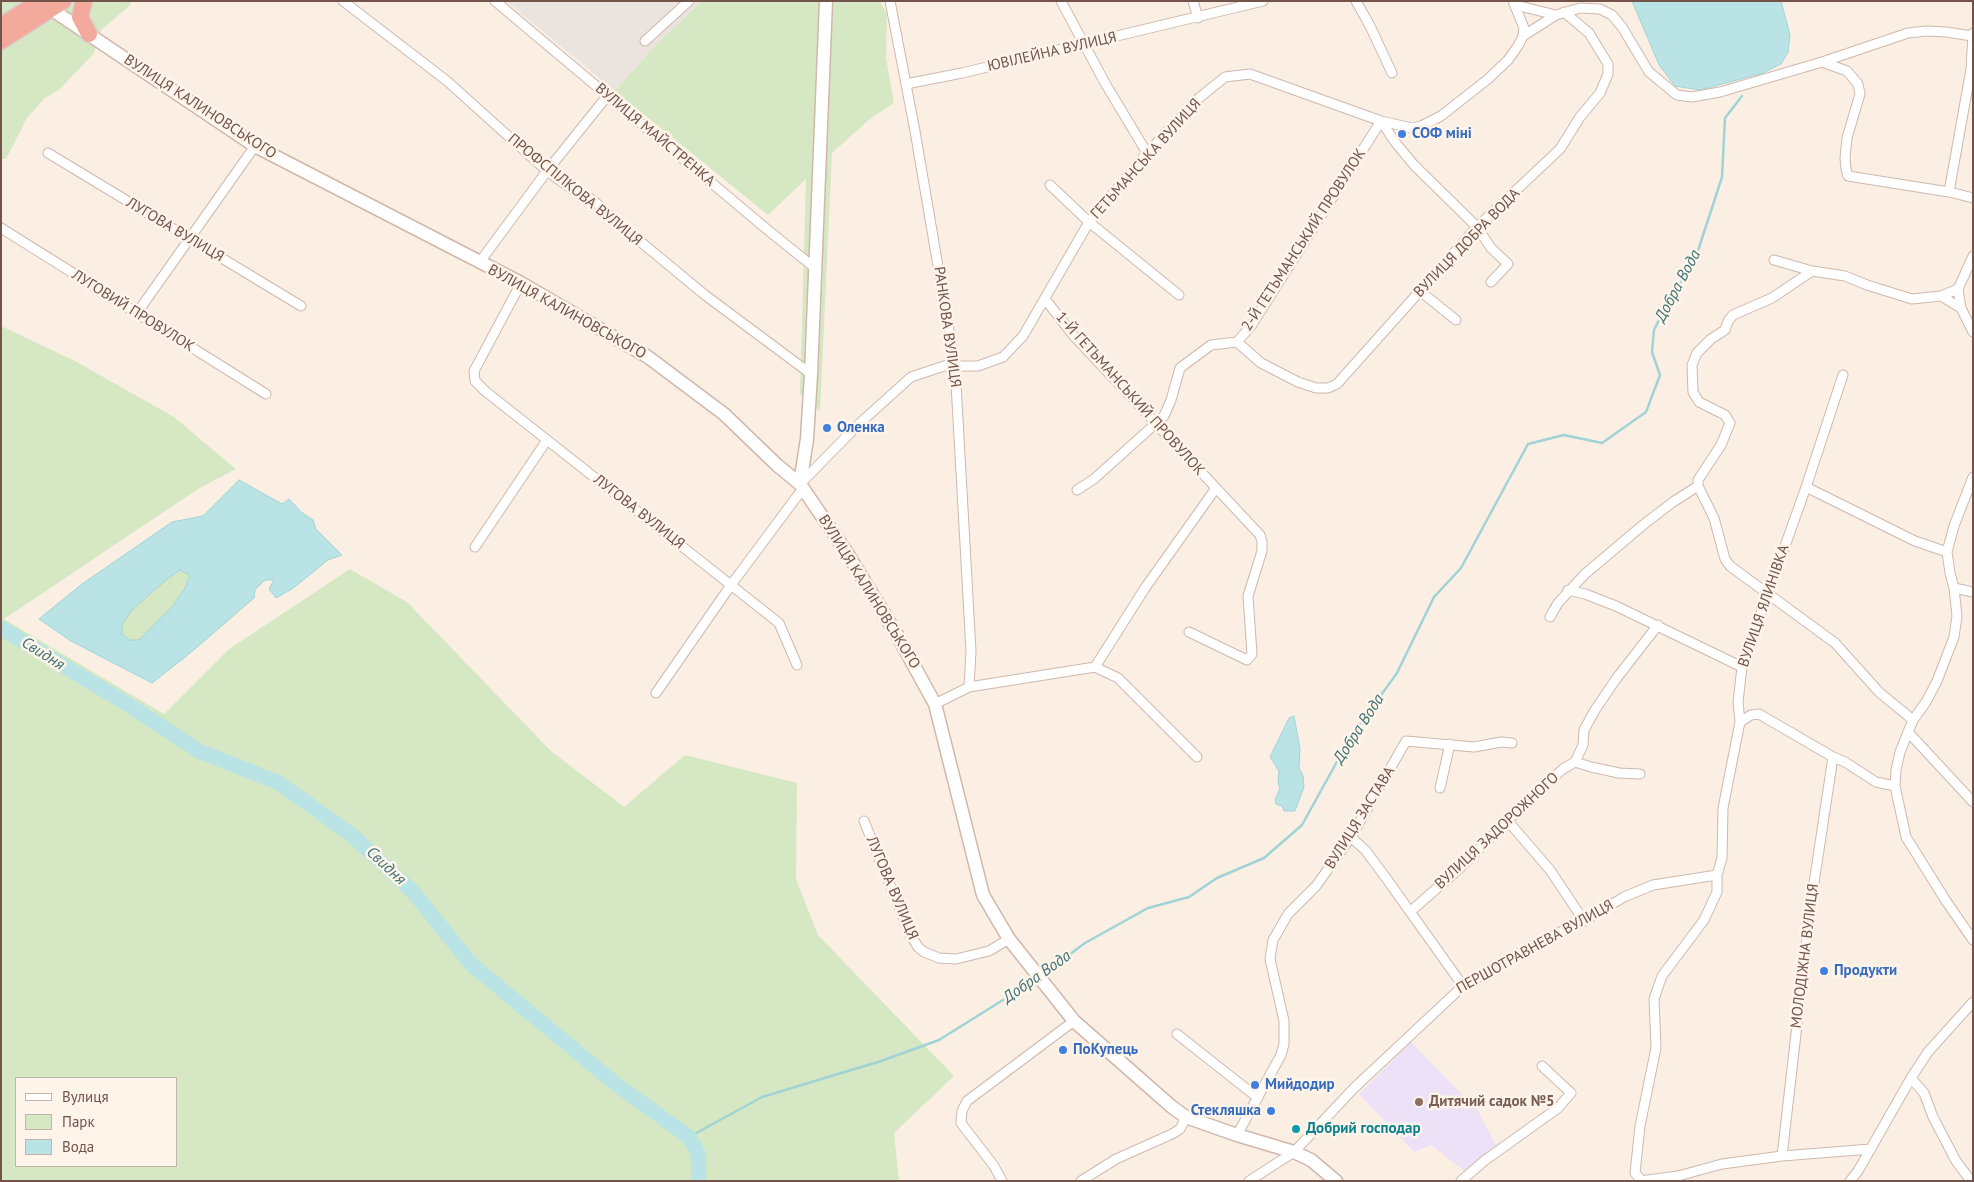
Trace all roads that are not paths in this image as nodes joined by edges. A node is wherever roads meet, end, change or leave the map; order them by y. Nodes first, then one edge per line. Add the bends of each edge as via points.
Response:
1 (84, 1) edge
2 (343, 1) edge
3 (495, 1) edge
4 (689, 1) edge
5 (826, 1) edge
6 (890, 1) edge
7 (1062, 1) edge
8 (1193, 1) edge
9 (1263, 1) edge
10 (1356, 1) edge
11 (1514, 3) edge
12 (51, 4) edge
13 (1560, 13) junction
14 (1198, 18) junction
15 (1, 26) edge
16 (89, 34) junction
17 (1972, 35) edge
18 (1523, 36) junction
19 (1, 41) edge
20 (645, 41) dead end
21 (1084, 45) junction
22 (1822, 62) junction
23 (1392, 73) dead end
24 (906, 84) junction
25 (608, 95) junction
26 (1381, 121) junction
27 (255, 146) junction
28 (48, 153) dead end
29 (1147, 153) junction
30 (547, 171) junction
31 (1050, 185) dead end
32 (1949, 192) junction
33 (1973, 198) edge
34 (1089, 222) junction
35 (1477, 227) junction
36 (1, 228) edge
37 (189, 238) junction
38 (1973, 256) edge
39 (1774, 260) dead end
40 (479, 263) junction
41 (815, 268) junction
42 (1812, 271) junction
43 (1490, 282) dead end
44 (521, 283) junction
45 (1958, 289) junction
46 (1420, 292) junction
47 (1180, 295) dead end
48 (1941, 296) junction
49 (1045, 299) junction
50 (301, 306) dead end
51 (1961, 308) junction
52 (137, 313) junction
53 (1456, 320) dead end
54 (1973, 332) edge
55 (1237, 342) junction
56 (955, 366) junction
57 (811, 374) junction
58 (1843, 375) dead end
59 (266, 394) dead end
60 (1155, 424) junction
61 (547, 440) junction
62 (1973, 477) edge
63 (1698, 486) junction
64 (802, 487) junction
65 (1806, 487) junction
66 (1216, 488) junction
67 (1077, 490) dead end
68 (475, 547) dead end
69 (1948, 552) junction
70 (731, 585) junction
71 (1954, 588) junction
72 (1568, 590) junction
73 (1973, 592) edge
74 (1768, 593) junction
75 (1550, 616) dead end
76 (1658, 625) junction
77 (1189, 632) dead end
78 (797, 665) dead end
79 (1096, 667) junction
80 (1742, 667) junction
81 (969, 687) junction
82 (656, 693) dead end
83 (935, 704) junction
84 (1913, 720) junction
85 (1740, 722) junction
86 (1908, 733) junction
87 (1512, 743) dead end
88 (1450, 744) junction
89 (1197, 756) dead end
90 (1833, 757) junction
91 (1575, 762) junction
92 (1640, 774) dead end
93 (1895, 786) junction
94 (1440, 788) dead end
95 (1973, 802) edge
96 (1507, 820) junction
97 (864, 821) dead end
98 (1351, 837) junction
99 (1717, 875) junction
100 (1411, 911) junction
101 (1584, 921) junction
102 (1010, 939) junction
103 (1973, 940) edge
104 (1463, 986) junction
105 (1973, 1002) edge
106 (1074, 1021) junction
107 (1177, 1034) dead end
108 (1542, 1066) dead end
109 (1911, 1078) junction
110 (1258, 1098) junction
111 (1186, 1117) junction
112 (1237, 1135) junction
113 (1871, 1149) junction
114 (1294, 1152) junction
115 (1782, 1156) junction
116 (1641, 1180) edge
117 (1002, 1181) edge
118 (1081, 1181) edge
119 (1249, 1181) edge
120 (1336, 1181) edge
121 (1460, 1181) edge
122 (1850, 1181) edge
123 (1971, 1181) edge

1 - 16 highway via 80,17
2 - 30 street, ПРОФСПІЛКОВА ВУЛИЦЯ via 446,81
3 - 25 street, ВУЛИЦЯ МАЙСТРЕНКА
4 - 20 street
5 - 41 main road
6 - 24 street, РАНКОВА ВУЛИЦЯ
7 - 21 street
8 - 14 street
9 - 14 street, ЮВІЛЕЙНА ВУЛИЦЯ
10 - 23 street
11 - 13 street
11 - 18 street via 1524,28
12 - 15 highway
12 - 16 main road, ВУЛИЦЯ КАЛИНОВСЬКОГО
12 - 19 highway
13 - 18 street
13 - 22 street via 1580,8 1600,9 1612,15 1649,72 1677,95 1692,97 1720,92
13 - 35 street, ВУЛИЦЯ ДОБРА ВОДА via 1588,33 1608,64 1608,74 1600,93 1560,149
14 - 21 street, ЮВІЛЕЙНА ВУЛИЦЯ
16 - 27 main road, ВУЛИЦЯ КАЛИНОВСЬКОГО
17 - 22 street via 1927,31 1908,33
17 - 32 street via 1971,69
18 - 26 street, ГЕТЬМАНСЬКА ВУЛИЦЯ via 1508,60 1441,116 1412,128
21 - 24 street, ЮВІЛЕЙНА ВУЛИЦЯ
21 - 29 street
22 - 32 street via 1847,70 1858,84 1860,94 1847,138 1845,158 1848,176
24 - 56 street, РАНКОВА ВУЛИЦЯ
25 - 30 street
25 - 41 street, ВУЛИЦЯ МАЙСТРЕНКА
26 - 29 street, ГЕТЬМАНСЬКА ВУЛИЦЯ via 1250,74 1226,77 1199,98
26 - 35 street via 1394,142
26 - 55 street, 2-Й ГЕТЬМАНСЬКИЙ ПРОВУЛОК via 1251,326
27 - 37 street
27 - 40 main road, ВУЛИЦЯ КАЛИНОВСЬКОГО
28 - 37 street, ЛУГОВА ВУЛИЦЯ
29 - 34 street, ГЕТЬМАНСЬКА ВУЛИЦЯ
30 - 40 street
30 - 57 street, ПРОФСПІЛКОВА ВУЛИЦЯ via 593,200 705,295
31 - 34 street
32 - 33 street
34 - 47 street
34 - 49 street, ГЕТЬМАНСЬКА ВУЛИЦЯ
35 - 43 street via 1491,248 1508,264
35 - 46 street, ВУЛИЦЯ ДОБРА ВОДА
36 - 52 street, ЛУГОВИЙ ПРОВУЛОК
37 - 50 street, ЛУГОВА ВУЛИЦЯ
37 - 52 street
38 - 45 street
39 - 42 street
40 - 44 main road, ВУЛИЦЯ КАЛИНОВСЬКОГО
41 - 57 main road
42 - 48 street via 1845,276 1912,299
42 - 63 street via 1772,298 1733,315 1725,330 1711,338 1697,354 1692,364 1693,392 1699,402 1725,415 1730,423 1721,445 1698,480
44 - 61 street, ЛУГОВА ВУЛИЦЯ via 474,371 475,381
44 - 64 main road, ВУЛИЦЯ КАЛИНОВСЬКОГО via 648,357 724,414
45 - 48 street
45 - 51 street
46 - 53 street
46 - 55 street, ВУЛИЦЯ ДОБРА ВОДА via 1337,384 1328,388 1298,382 1261,362
48 - 51 street
49 - 56 street, ГЕТЬМАНСЬКА ВУЛИЦЯ via 1023,336 1003,357 978,366
49 - 60 street, 1-Й ГЕТЬМАНСЬКИЙ ПРОВУЛОК via 1073,335
51 - 54 street
52 - 59 street, ЛУГОВИЙ ПРОВУЛОК
55 - 60 street, 2-Й ГЕТЬМАНСЬКИЙ ПРОВУЛОК via 1211,345 1180,368 1164,416
56 - 64 street, ГЕТЬМАНСЬКА ВУЛИЦЯ via 944,366 911,377 860,423
56 - 81 street, РАНКОВА ВУЛИЦЯ via 970,651
57 - 64 main road
58 - 65 street, ВУЛИЦЯ ЯЛИНІВКА
60 - 66 street, 1-Й ГЕТЬМАНСЬКИЙ ПРОВУЛОК
60 - 67 street, 2-Й ГЕТЬМАНСЬКИЙ ПРОВУЛОК via 1094,479
61 - 68 street
61 - 70 street, ЛУГОВА ВУЛИЦЯ
62 - 69 street via 1954,526
63 - 72 street via 1643,525
63 - 74 street via 1714,518 1730,566
64 - 70 street, ГЕТЬМАНСЬКА ВУЛИЦЯ
64 - 83 main road, ВУЛИЦЯ КАЛИНОВСЬКОГО via 847,553
65 - 69 street via 1915,541
65 - 74 street, ВУЛИЦЯ ЯЛИНІВКА
66 - 77 street, 1-Й ГЕТЬМАНСЬКИЙ ПРОВУЛОК via 1255,527 1262,542 1248,596 1252,654 1247,660
66 - 79 street, 1-Й ГЕТЬМАНСЬКИЙ ПРОВУЛОК via 1145,588
69 - 71 street
70 - 78 street, ЛУГОВА ВУЛИЦЯ via 779,623
70 - 82 street
71 - 73 street
71 - 84 street via 1957,616 1954,637 1937,681
72 - 75 street
72 - 76 street
74 - 80 street, ВУЛИЦЯ ЯЛИНІВКА
74 - 84 street via 1835,644 1879,692
76 - 80 street
76 - 91 street via 1595,710 1584,730 1583,746
79 - 81 street
79 - 89 street via 1118,678
80 - 85 street, ВУЛИЦЯ ЯЛИНІВКА via 1738,702
81 - 83 street
83 - 102 main road, ВУЛИЦЯ КАЛИНОВСЬКОГО via 983,895
84 - 86 street
85 - 90 street via 1759,714
85 - 99 street, ВУЛИЦЯ ЯЛИНІВКА via 1723,808 1722,858
86 - 93 street via 1900,752
86 - 95 street
87 - 88 street via 1474,747
88 - 94 street
88 - 98 street, ВУЛИЦЯ ЗАСТАВА via 1406,741
90 - 93 street via 1876,782
90 - 115 street, МОЛОДІЖНА ВУЛИЦЯ via 1811,903
91 - 92 street via 1591,768
91 - 96 street, ВУЛИЦЯ ЗАДОРОЖНОГО via 1562,769
93 - 103 street via 1906,837
96 - 100 street, ВУЛИЦЯ ЗАДОРОЖНОГО via 1460,868
96 - 101 street via 1550,870
97 - 102 street, ЛУГОВА ВУЛИЦЯ via 910,934 924,952 939,958 964,957 989,951
98 - 100 street via 1366,851
98 - 110 street, ВУЛИЦЯ ЗАСТАВА via 1316,886 1288,914 1273,940 1270,959 1284,1021 1284,1044
99 - 101 street, ПЕРШОТРАВНЕВА ВУЛИЦЯ via 1653,884
99 - 116 street, ВУЛИЦЯ ЯЛИНІВКА via 1717,892 1704,920 1662,976 1654,999 1656,1048 1640,1126 1635,1173
100 - 104 street
101 - 104 street, ПЕРШОТРАВНЕВА ВУЛИЦЯ via 1537,943
102 - 106 main road, ВУЛИЦЯ КАЛИНОВСЬКОГО
104 - 114 street, ПЕРШОТРАВНЕВА ВУЛИЦЯ via 1354,1088
105 - 109 street
106 - 111 main road, ВУЛИЦЯ КАЛИНОВСЬКОГО
106 - 117 street via 967,1101 962,1111 961,1123
107 - 110 street
108 - 121 street via 1571,1093 1558,1108
109 - 113 street
109 - 123 street via 1924,1094 1956,1161
110 - 112 street, ВУЛИЦЯ ЗАСТАВА
111 - 112 main road, ВУЛИЦЯ КАЛИНОВСЬКОГО
111 - 118 street via 1172,1134 1116,1159
112 - 114 main road, ВУЛИЦЯ КАЛИНОВСЬКОГО
113 - 115 street
113 - 122 street
114 - 119 street, ПЕРШОТРАВНЕВА ВУЛИЦЯ
114 - 120 main road, ВУЛИЦЯ КАЛИНОВСЬКОГО via 1311,1160
115 - 116 street

